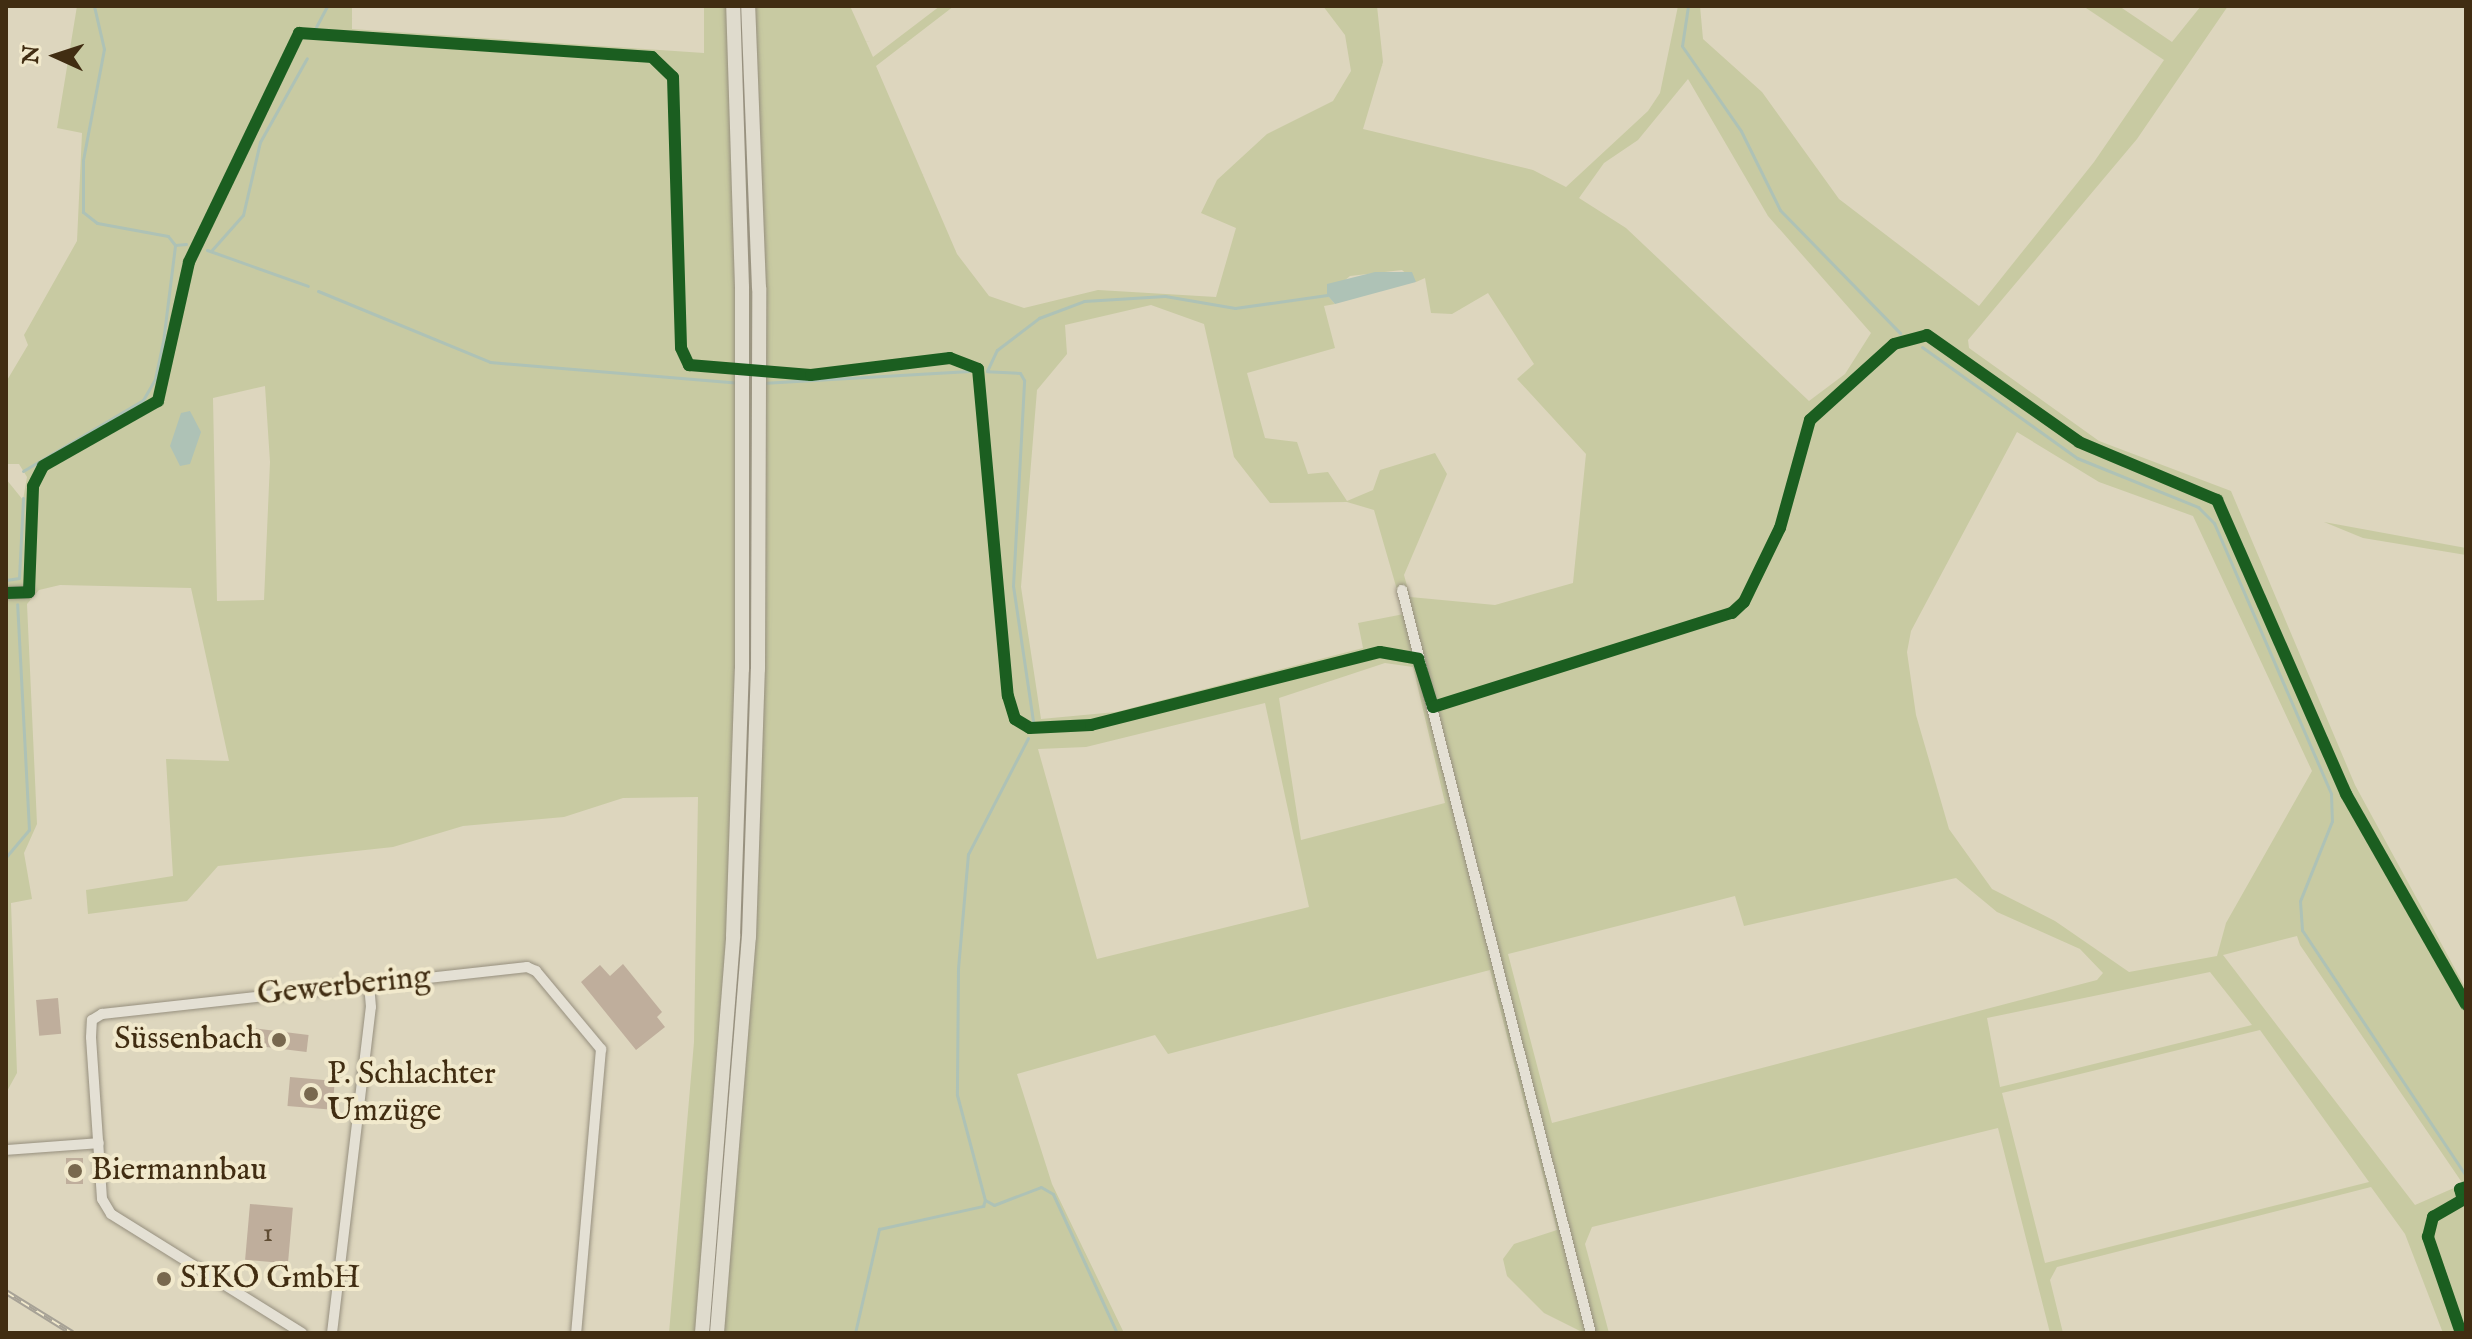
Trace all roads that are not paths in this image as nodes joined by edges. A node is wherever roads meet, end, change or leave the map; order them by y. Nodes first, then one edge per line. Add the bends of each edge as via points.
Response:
1 (733, 6) edge
2 (748, 6) edge
3 (743, 53) junction
4 (753, 494) junction
5 (1402, 590) dead end
6 (29, 592) dead end
7 (6, 593) edge
8 (369, 984) junction
9 (99, 1143) junction
10 (6, 1150) edge
11 (302, 1333) edge
12 (332, 1333) edge
13 (576, 1333) edge
14 (702, 1333) edge
15 (717, 1333) edge
16 (1591, 1333) edge

1 - 3 highway
2 - 3 highway
3 - 4 highway
4 - 14 highway via 733,936
4 - 15 highway via 749,937
5 - 16 street
6 - 7 street
8 - 9 street, Gewerbering via 102,1014 92,1020 91,1037
8 - 12 street via 371,1007
8 - 13 street, Gewerbering via 527,967 597,1038 601,1049
9 - 10 street
9 - 11 street, Gewerbering via 102,1199 111,1214

